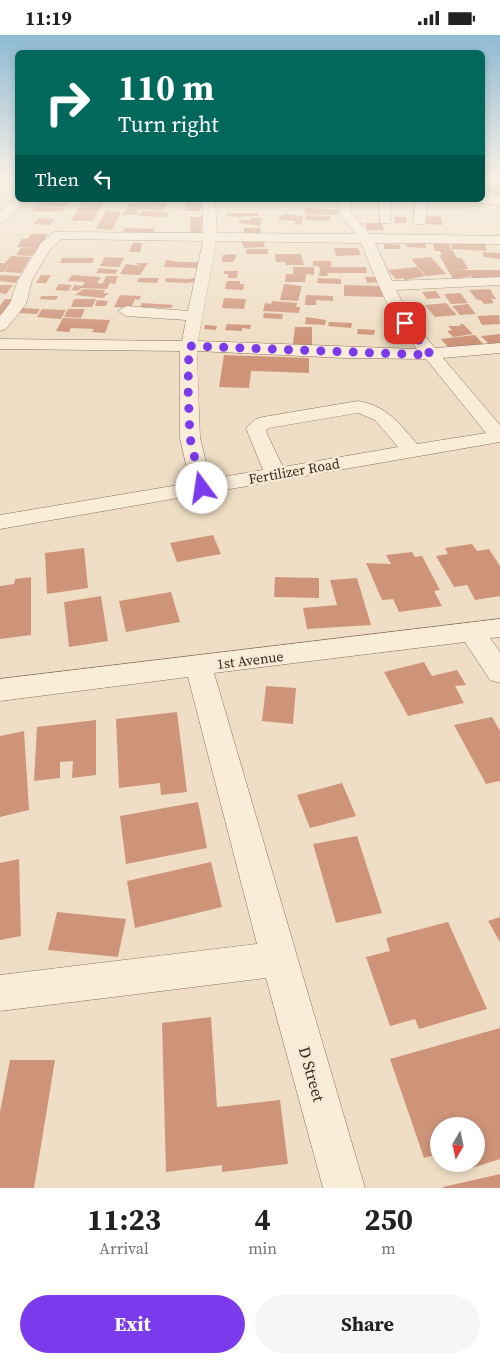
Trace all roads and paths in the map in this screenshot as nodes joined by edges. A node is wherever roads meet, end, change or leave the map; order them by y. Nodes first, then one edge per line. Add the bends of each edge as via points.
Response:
1 (210, 233) edge
2 (361, 233) edge
3 (210, 238) junction
4 (366, 238) junction
5 (500, 240) edge
6 (500, 281) edge
7 (386, 286) junction
8 (126, 311) dead end
9 (196, 311) junction
10 (0, 326) edge
11 (0, 344) edge
12 (189, 346) junction
13 (500, 347) edge
14 (431, 355) junction
15 (500, 436) edge
16 (411, 450) junction
17 (276, 475) junction
18 (202, 488) junction
19 (0, 522) edge
20 (500, 628) edge
21 (474, 633) junction
22 (199, 666) junction
23 (500, 673) edge
24 (0, 690) edge
25 (279, 959) junction
26 (0, 993) edge
27 (344, 1188) edge

1 - 3 street
2 - 4 street
3 - 4 street
3 - 9 street
3 - 10 street via 56,236 26,279 18,304
4 - 5 street
4 - 7 street
6 - 7 street
7 - 14 street via 405,323
8 - 9 street via 171,314
9 - 12 street
11 - 12 street
12 - 14 street
12 - 18 street via 190,438
13 - 14 street
14 - 15 street
15 - 16 street, Fertilizer Road
16 - 17 street, Fertilizer Road
16 - 17 street via 379,411 371,407 263,423 256,428 256,434
17 - 18 street, Fertilizer Road
18 - 19 street, Fertilizer Road
20 - 21 street, 1st Avenue
21 - 22 street, 1st Avenue
21 - 23 street
22 - 24 street, 1st Avenue
22 - 25 street, D Street
25 - 26 street
25 - 27 street, D Street

